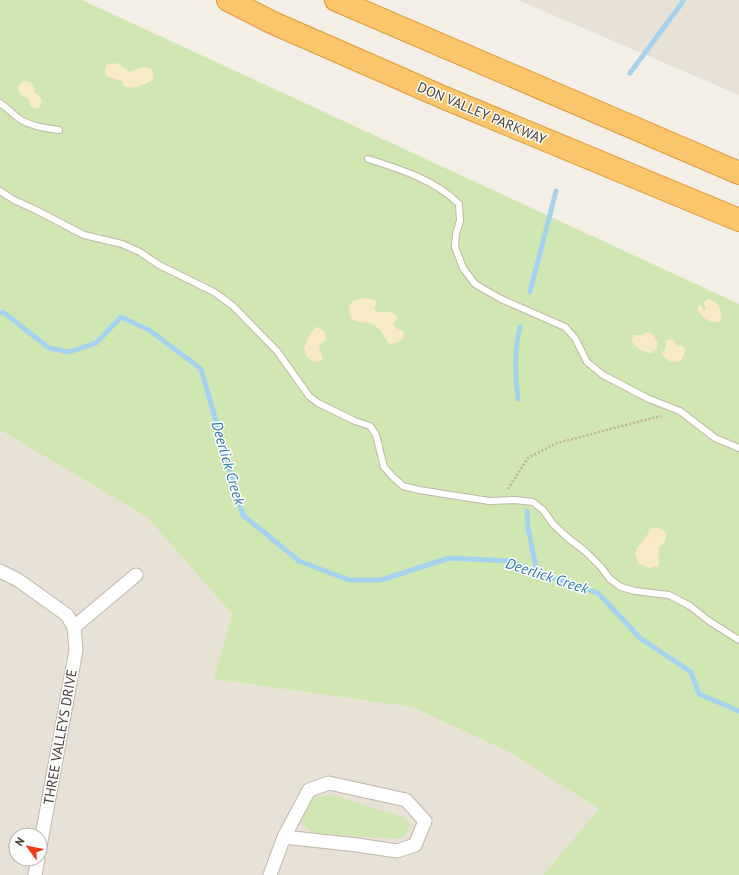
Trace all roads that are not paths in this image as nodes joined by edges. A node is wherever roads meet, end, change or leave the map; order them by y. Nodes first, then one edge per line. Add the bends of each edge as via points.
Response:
1 (228, 0) edge
2 (336, 0) edge
3 (0, 102) edge
4 (59, 130) dead end
5 (368, 159) dead end
6 (739, 173) edge
7 (0, 191) edge
8 (739, 220) edge
9 (739, 448) edge
10 (0, 571) edge
11 (136, 575) dead end
12 (74, 626) junction
13 (739, 640) edge
14 (44, 827) edge
15 (284, 837) junction
16 (270, 875) edge

1 - 8 highway, DON VALLEY PARKWAY via 271,22 448,99
2 - 6 highway
3 - 4 lane via 26,122
5 - 9 lane via 428,182 459,204 460,221 455,247 463,268 475,284 565,327 575,338 587,362 603,375 649,399 680,411 715,438
7 - 13 lane via 84,235 122,244 140,252 159,265 214,292 234,306 277,351 309,396 318,403 370,426 376,435 384,467 403,486 463,498 533,502 621,587 669,595 690,606
10 - 12 street via 18,580 67,615
11 - 12 street
12 - 14 street, THREE VALLEYS DRIVE via 76,650
15 - 15 street via 397,851 415,845 425,821 406,800 329,783 309,790
15 - 16 street

